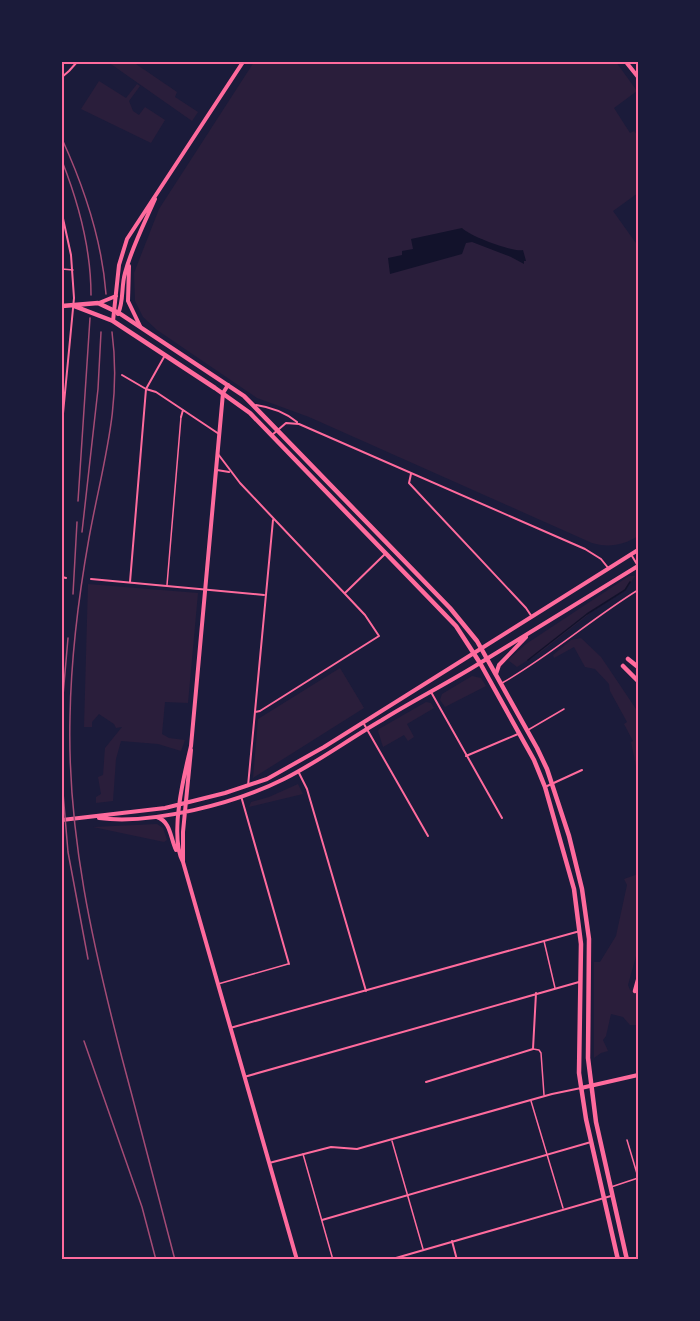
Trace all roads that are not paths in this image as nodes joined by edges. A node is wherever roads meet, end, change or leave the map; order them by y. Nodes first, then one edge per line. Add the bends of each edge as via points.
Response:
1 (77, 62) edge
2 (243, 62) edge
3 (626, 62) edge
4 (62, 77) edge
5 (639, 77) edge
6 (158, 193) junction
7 (62, 214) edge
8 (129, 262) junction
9 (62, 269) edge
10 (73, 270) junction
11 (116, 296) junction
12 (98, 303) junction
13 (62, 306) edge
14 (74, 306) junction
15 (117, 312) junction
16 (113, 321) junction
17 (140, 326) junction
18 (165, 355) junction
19 (122, 375) dead end
20 (228, 385) junction
21 (146, 389) junction
22 (223, 393) junction
23 (254, 405) junction
24 (183, 410) junction
25 (281, 413) junction
26 (181, 417) joint
27 (62, 424) edge
28 (283, 424) junction
29 (299, 424) junction
30 (278, 429) junction
31 (219, 434) junction
32 (272, 435) junction
33 (218, 452) junction
34 (216, 470) junction
35 (231, 474) junction
36 (411, 474) junction
37 (273, 519) junction
38 (639, 550) edge
39 (386, 553) junction
40 (631, 555) junction
41 (639, 566) edge
42 (609, 569) junction
43 (62, 577) edge
44 (66, 578) dead end
45 (91, 579) dead end
46 (130, 582) junction
47 (167, 586) junction
48 (205, 589) junction
49 (639, 590) edge
50 (344, 594) junction
51 (266, 595) junction
52 (532, 617) junction
53 (531, 632) junction
54 (481, 649) junction
55 (474, 653) junction
56 (487, 659) junction
57 (628, 659) dead end
58 (480, 663) junction
59 (623, 666) dead end
60 (639, 667) edge
61 (496, 674) junction
62 (639, 681) edge
63 (501, 684) junction
64 (431, 692) junction
65 (564, 709) dead end
66 (255, 712) junction
67 (363, 722) junction
68 (367, 729) junction
69 (527, 730) junction
70 (520, 733) junction
71 (191, 746) junction
72 (466, 756) junction
73 (582, 770) dead end
74 (298, 771) junction
75 (551, 783) junction
76 (248, 786) junction
77 (545, 787) junction
78 (241, 796) junction
79 (186, 803) junction
80 (180, 805) junction
81 (185, 810) junction
82 (179, 812) junction
83 (156, 816) junction
84 (95, 818) junction
85 (502, 818) dead end
86 (62, 820) edge
87 (428, 836) dead end
88 (178, 853) junction
89 (183, 862) junction
90 (580, 930) junction
91 (544, 940) junction
92 (289, 964) joint
93 (639, 980) edge
94 (580, 981) junction
95 (217, 985) junction
96 (555, 988) junction
97 (366, 991) junction
98 (635, 991) dead end
99 (536, 993) junction
100 (230, 1028) junction
101 (533, 1049) junction
102 (639, 1075) edge
103 (244, 1077) junction
104 (426, 1082) dead end
105 (591, 1086) junction
106 (581, 1088) junction
107 (544, 1096) junction
108 (531, 1100) junction
109 (391, 1139) junction
110 (627, 1140) dead end
111 (591, 1142) junction
112 (303, 1154) junction
113 (547, 1155) junction
114 (269, 1163) junction
115 (639, 1177) edge
116 (610, 1188) junction
117 (407, 1194) junction
118 (612, 1196) junction
119 (603, 1198) junction
120 (563, 1209) junction
121 (322, 1220) junction
122 (452, 1241) junction
123 (424, 1250) junction
124 (617, 1259) edge
125 (297, 1260) edge
126 (333, 1260) edge
127 (389, 1260) edge
128 (457, 1260) edge
129 (627, 1260) edge

1 - 4 street
2 - 6 main road
3 - 5 main road
6 - 8 main road
6 - 11 main road via 124,247
7 - 10 street
8 - 15 main road
8 - 17 main road via 128,301
9 - 10 lane
10 - 14 street
11 - 12 main road
11 - 15 main road
12 - 14 highway
12 - 15 highway
13 - 14 highway
14 - 16 highway
14 - 27 street
15 - 16 main road
15 - 17 highway
16 - 18 highway
17 - 20 highway
18 - 21 street
18 - 22 highway
19 - 21 street
20 - 22 main road
20 - 23 highway
21 - 24 street
21 - 46 street
22 - 31 main road
22 - 32 highway
23 - 25 street
23 - 30 highway
24 - 26 street
24 - 31 street
25 - 28 street
25 - 29 street
26 - 47 lane
28 - 29 street
28 - 30 street
29 - 36 street
30 - 32 street
30 - 54 highway via 459,617
31 - 33 main road
32 - 39 highway
33 - 34 main road
33 - 35 street
34 - 35 street
34 - 48 main road
35 - 37 street
36 - 42 street via 585,549
36 - 52 street via 409,483
37 - 50 street
37 - 51 street
38 - 40 main road
39 - 50 street
39 - 55 highway via 456,626
40 - 41 street
40 - 42 main road
41 - 53 main road
42 - 52 main road
43 - 44 street
45 - 46 street
46 - 47 street
47 - 48 street
48 - 51 street
48 - 71 main road
49 - 63 lane
50 - 66 street via 380,636
51 - 66 street
52 - 54 main road
53 - 56 main road
53 - 61 main road via 499,665
54 - 55 main road
54 - 56 highway
55 - 58 highway
55 - 67 main road
56 - 58 main road
56 - 61 highway
57 - 60 highway
58 - 64 main road
58 - 70 highway
59 - 62 highway
61 - 63 highway
63 - 69 highway
64 - 68 main road
64 - 72 street
65 - 69 lane
66 - 76 street
67 - 68 street
67 - 76 main road via 281,773
68 - 74 main road
68 - 87 street
69 - 75 highway
70 - 72 street
70 - 77 highway
71 - 79 main road
71 - 80 main road
72 - 85 street
73 - 75 street
74 - 78 main road
74 - 97 street via 314,811
75 - 77 street
75 - 105 highway via 580,878 587,924
76 - 79 main road
77 - 90 highway via 571,876
78 - 81 main road
78 - 92 street
79 - 80 main road
79 - 81 main road
80 - 82 main road
80 - 84 main road
81 - 82 main road
81 - 89 main road
82 - 83 main road
82 - 88 main road
83 - 84 main road
83 - 88 main road via 167,824
84 - 86 main road
88 - 89 main road
89 - 95 main road
90 - 91 street
90 - 94 highway
91 - 96 lane
91 - 97 street
92 - 95 lane
93 - 98 highway
94 - 96 street
94 - 106 highway
95 - 100 main road
96 - 99 street
97 - 100 street
99 - 101 street
99 - 103 street
100 - 103 main road
101 - 104 street
101 - 107 lane via 541,1053
102 - 105 main road
103 - 114 main road
105 - 106 main road
105 - 116 highway
106 - 107 street
106 - 111 highway
107 - 108 street
108 - 109 street
108 - 113 lane
109 - 112 street via 352,1150 331,1147
109 - 117 lane
110 - 115 lane
111 - 113 street
111 - 119 highway
112 - 114 street
112 - 121 lane
113 - 117 street
113 - 120 lane
114 - 125 main road
115 - 116 lane
116 - 118 highway
117 - 121 street
117 - 123 lane
118 - 119 street
118 - 129 highway
119 - 120 street
119 - 124 highway
120 - 122 street
121 - 126 lane
122 - 123 street
122 - 128 street
123 - 127 street

